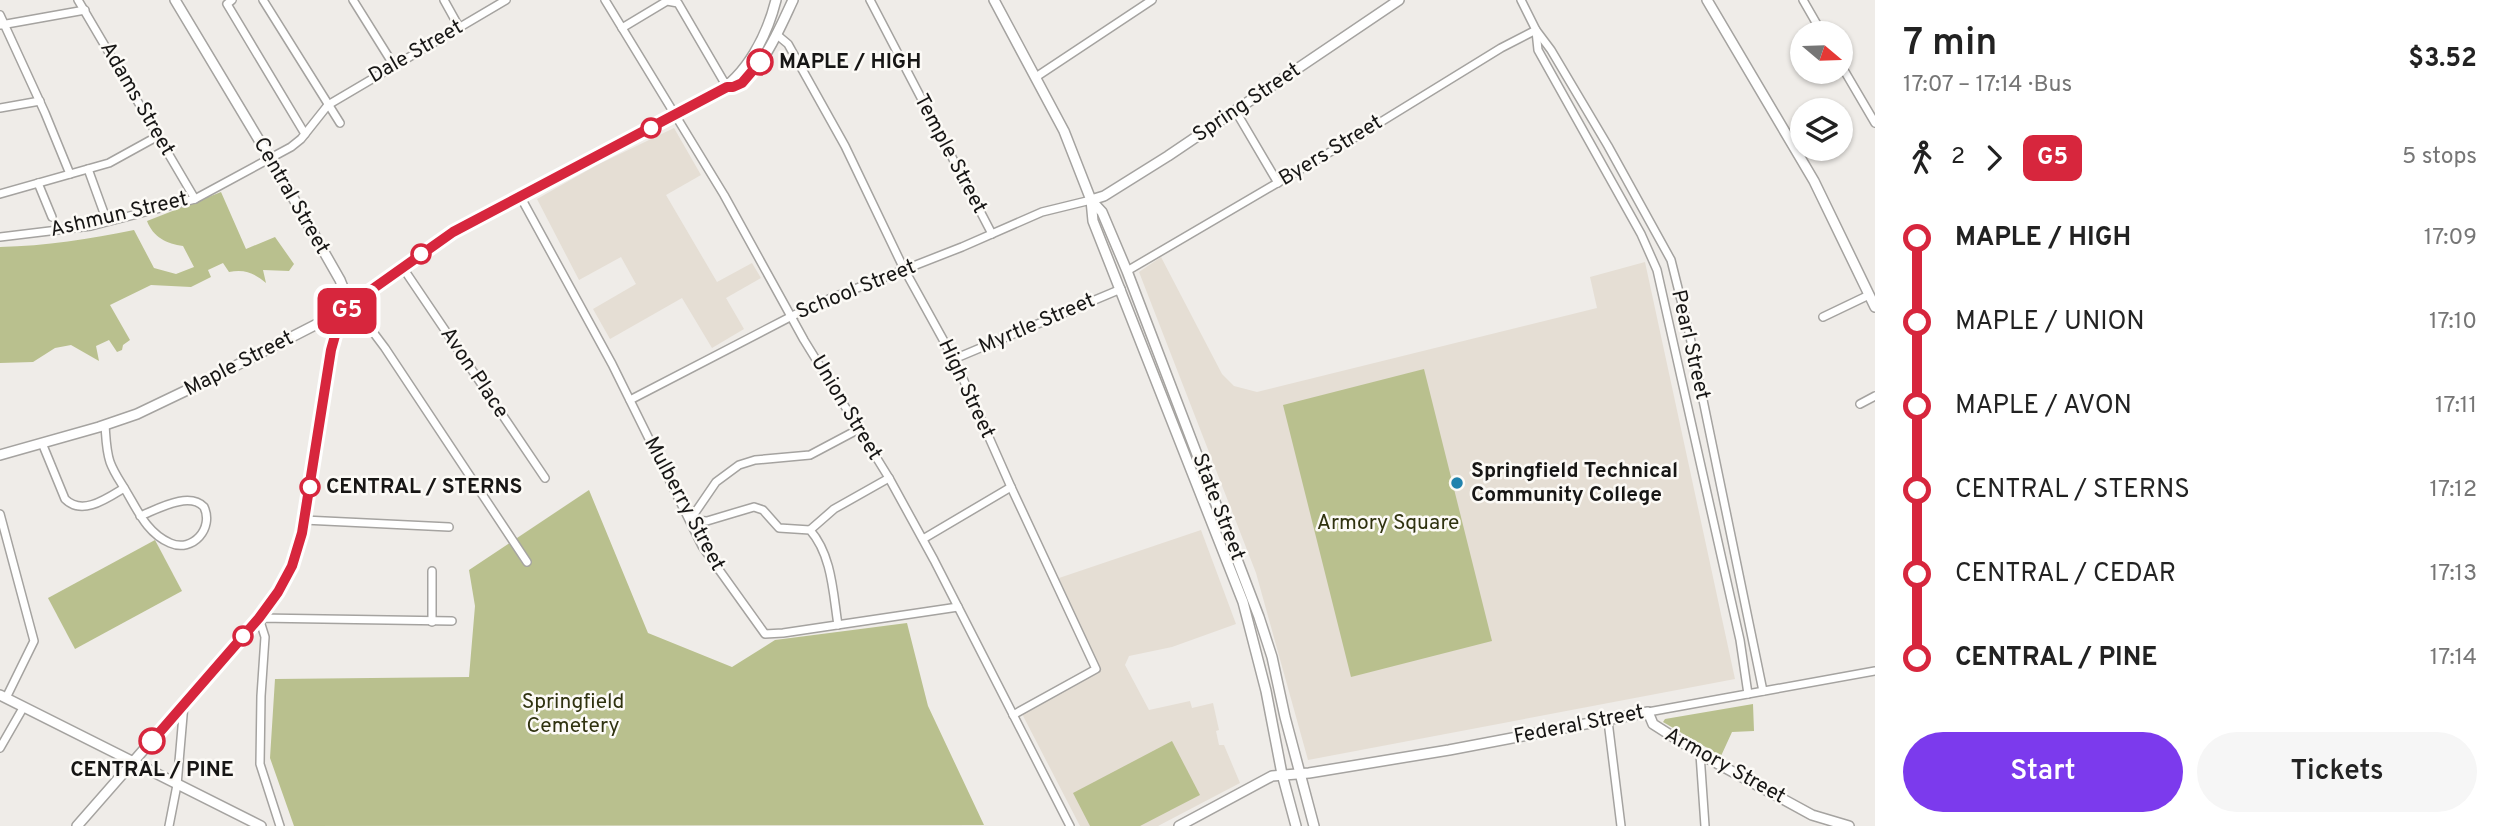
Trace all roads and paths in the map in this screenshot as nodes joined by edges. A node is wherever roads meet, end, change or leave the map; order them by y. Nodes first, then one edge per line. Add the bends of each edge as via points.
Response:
1 (78, 0) edge
2 (175, 0) edge
3 (232, 0) edge
4 (263, 0) edge
5 (353, 0) edge
6 (444, 0) edge
7 (506, 0) edge
8 (605, 0) edge
9 (776, 0) edge
10 (793, 0) edge
11 (870, 0) edge
12 (994, 0) edge
13 (1153, 0) edge
14 (1399, 0) edge
15 (1521, 0) edge
16 (1707, 0) edge
17 (1803, 0) edge
18 (85, 10) junction
19 (0, 15) edge
20 (1815, 21) edge
21 (2, 24) edge
22 (459, 27) junction
23 (622, 28) junction
24 (1536, 30) junction
25 (776, 34) junction
26 (393, 64) junction
27 (1036, 77) junction
28 (1852, 84) edge
29 (727, 87) junction
30 (40, 101) junction
31 (328, 105) junction
32 (0, 108) edge
33 (1587, 109) junction
34 (1235, 110) junction
35 (674, 115) junction
36 (1575, 116) junction
37 (340, 123) dead end
38 (1875, 123) edge
39 (305, 134) junction
40 (158, 136) junction
41 (270, 160) junction
42 (88, 169) junction
43 (69, 174) junction
44 (38, 183) junction
45 (1278, 183) junction
46 (0, 194) edge
47 (520, 196) junction
48 (195, 199) junction
49 (1091, 200) junction
50 (104, 213) dead end
51 (52, 217) dead end
52 (1653, 227) junction
53 (1641, 233) junction
54 (992, 234) junction
55 (0, 237) edge
56 (403, 268) junction
57 (905, 269) junction
58 (1127, 271) junction
59 (1121, 289) junction
60 (1869, 295) junction
61 (350, 305) junction
62 (1875, 307) edge
63 (792, 316) junction
64 (1823, 317) dead end
65 (954, 359) junction
66 (1875, 396) edge
67 (630, 400) junction
68 (1860, 404) dead end
69 (105, 425) junction
70 (859, 429) junction
71 (42, 443) junction
72 (0, 455) edge
73 (545, 478) dead end
74 (889, 478) junction
75 (124, 488) junction
76 (1011, 488) junction
77 (0, 514) edge
78 (139, 516) junction
79 (304, 520) junction
80 (690, 520) junction
81 (449, 527) dead end
82 (810, 530) junction
83 (923, 539) junction
84 (527, 562) dead end
85 (432, 571) dead end
86 (958, 607) junction
87 (259, 618) junction
88 (452, 621) dead end
89 (432, 622) junction
90 (838, 625) junction
91 (1272, 657) junction
92 (1258, 660) junction
93 (1875, 671) edge
94 (1763, 691) junction
95 (1748, 694) junction
96 (3, 696) edge
97 (184, 703) junction
98 (23, 708) junction
99 (1648, 712) junction
100 (1013, 715) junction
101 (1608, 721) junction
102 (0, 748) edge
103 (1700, 754) junction
104 (132, 763) junction
105 (1282, 774) junction
106 (1302, 774) junction
107 (177, 785) junction
108 (77, 826) edge
109 (169, 826) edge
110 (261, 826) edge
111 (280, 826) edge
112 (1070, 826) edge
113 (1179, 826) edge
114 (1296, 826) edge
115 (1314, 826) edge
116 (1621, 826) edge
117 (1705, 826) edge
118 (1849, 826) edge

1 - 18 street, Adams Street
2 - 41 main road, Central Street
3 - 39 street via 226,4
4 - 31 street
5 - 26 street
6 - 22 street
7 - 22 street, Dale Street
8 - 23 street, Union Street
9 - 29 main road via 762,40
10 - 25 main road, Maple Street
11 - 54 street, Temple Street
12 - 27 main road, State Street
13 - 27 street
14 - 34 main road, Spring Street
15 - 24 street, Pearl Street
16 - 60 main road via 1810,174
17 - 20 street
18 - 21 street
18 - 40 street, Adams Street
19 - 21 street
21 - 30 street
22 - 26 street, Dale Street
23 - 29 street via 667,1 678,3
23 - 35 street, Union Street
24 - 33 street, Pearl Street
24 - 36 street, Pearl Street via 1538,50
24 - 45 street, Byers Street
25 - 29 main road, Maple Street via 750,75 739,85
25 - 57 street, High Street via 788,44 840,138
26 - 31 street, Dale Street
27 - 49 main road, State Street via 1064,131
28 - 38 street
29 - 35 main road, Maple Street
30 - 32 street
30 - 43 street
31 - 37 street
31 - 39 street, Dale Street
33 - 36 street
33 - 52 street, Pearl Street
34 - 45 street
34 - 49 main road, Spring Street
35 - 47 main road, Maple Street
35 - 63 street, Union Street
36 - 53 street, Pearl Street
39 - 41 street, Ashmun Street
40 - 42 street via 109,163
40 - 48 street, Adams Street
41 - 48 street, Ashmun Street
41 - 61 main road, Central Street
42 - 43 street
42 - 50 street
43 - 44 street
44 - 46 street
44 - 51 street
45 - 58 street, Byers Street
47 - 56 main road, Maple Street via 453,232
47 - 67 street, Mulberry Street
48 - 55 street, Ashmun Street via 91,226
49 - 54 street, School Street via 1042,212
49 - 58 main road, State Street via 1102,212
49 - 59 main road, State Street via 1093,221
52 - 53 street
52 - 94 street, Pearl Street via 1671,260 1689,332
53 - 95 street, Pearl Street via 1657,270 1733,607
54 - 57 street, School Street
56 - 61 main road, Maple Street
56 - 73 street, Avon Place
57 - 63 street, School Street
57 - 65 street, High Street
58 - 91 main road, State Street
59 - 65 street, Myrtle Street
59 - 92 main road, State Street via 1243,602
60 - 62 main road
60 - 64 street
61 - 69 main road, Maple Street via 206,382
61 - 79 main road via 331,350
61 - 84 street via 385,348
63 - 67 street, School Street
63 - 70 street, Union Street
65 - 76 street, High Street
66 - 68 street
67 - 80 street, Mulberry Street
69 - 71 main road, Maple Street
69 - 75 street via 110,461
70 - 74 street, Union Street
70 - 80 street via 810,454 739,465 716,482
71 - 72 main road, Maple Street
71 - 75 street via 65,499 79,508
74 - 82 street via 834,509
74 - 83 street, Union Street
75 - 78 street
76 - 83 street
76 - 100 street, High Street via 1096,669
77 - 96 street via 34,641
78 - 78 street via 158,535 179,545 199,538 208,518 203,505 190,500
79 - 81 street
79 - 87 main road via 292,566
80 - 82 street via 706,521 754,507 779,528
80 - 90 street, Mulberry Street via 710,560 765,634
82 - 90 street via 824,552
83 - 86 street, Union Street
85 - 89 street
86 - 90 street, Mulberry Street
86 - 100 street, Union Street
87 - 89 street
87 - 97 main road
87 - 111 street via 265,637 260,764
88 - 89 street
91 - 92 main road
91 - 106 main road, State Street
92 - 105 main road, State Street
93 - 94 street, Federal Street
94 - 95 street, Federal Street
95 - 99 street, Federal Street
96 - 98 main road
97 - 104 main road
97 - 107 street
98 - 102 street
98 - 104 main road
99 - 101 main road, Federal Street
99 - 103 main road, Armory Street via 1653,724
100 - 112 street, Union Street
101 - 106 main road, Federal Street
101 - 116 street
103 - 117 street
103 - 118 main road, Armory Street via 1812,815
104 - 107 main road
104 - 108 main road
105 - 106 main road, Federal Street
105 - 113 main road via 1264,779
105 - 114 main road, State Street
106 - 115 main road, State Street
107 - 109 street
107 - 110 main road

